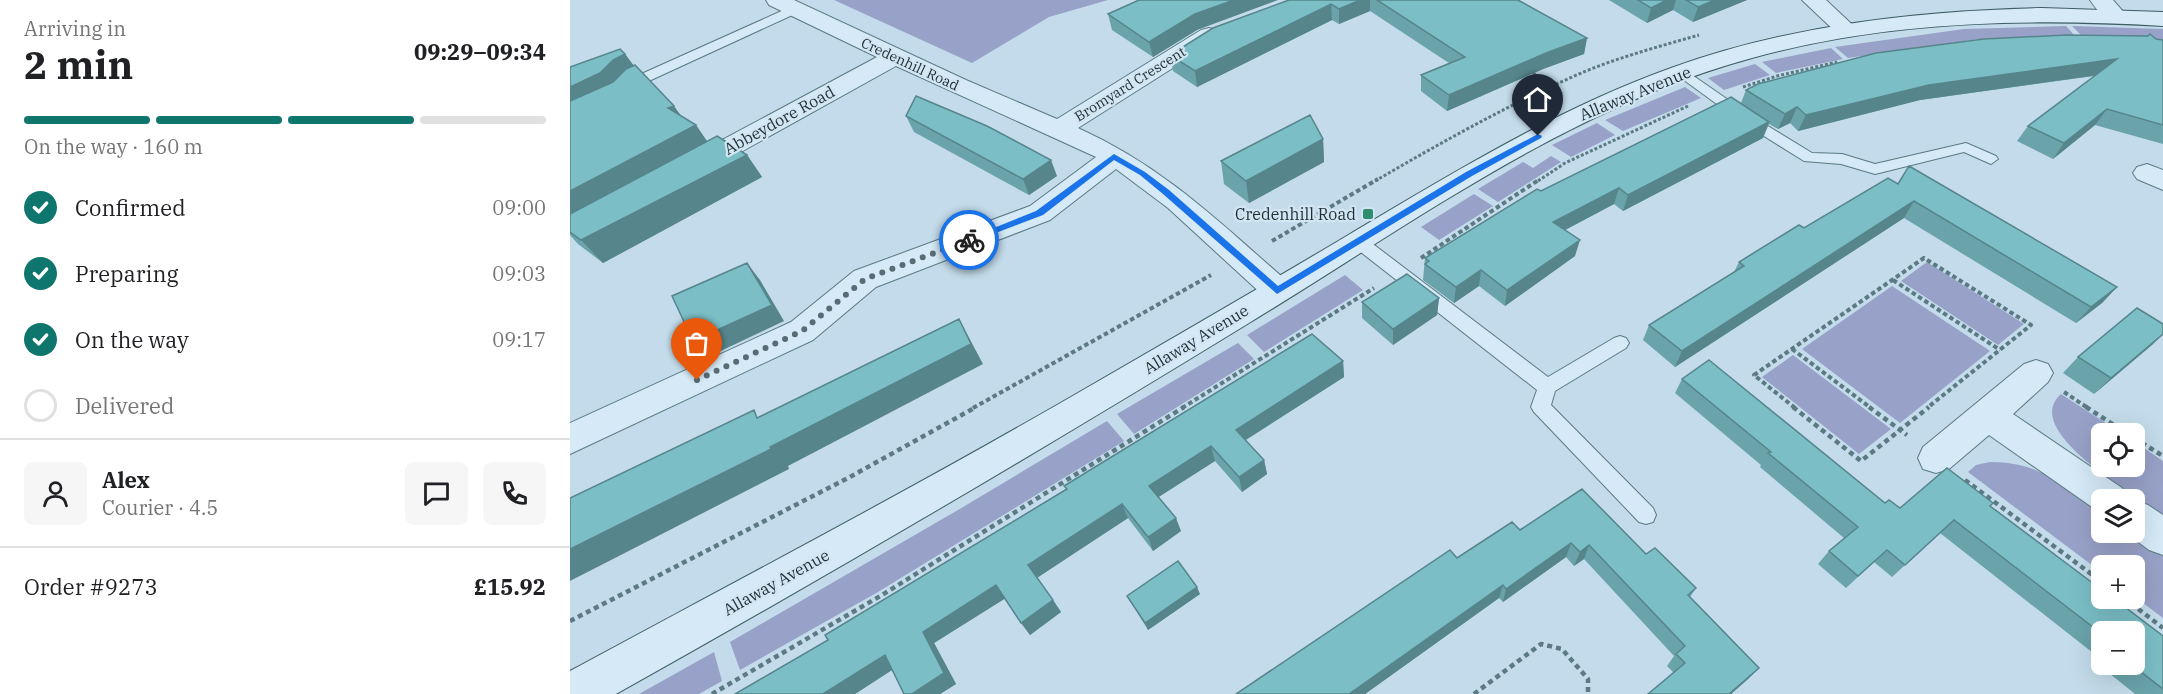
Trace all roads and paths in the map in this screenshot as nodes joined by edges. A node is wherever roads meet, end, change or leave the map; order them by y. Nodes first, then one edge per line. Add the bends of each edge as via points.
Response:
1 (1813, 0) edge
2 (786, 4) edge
3 (2109, 8) edge
4 (2163, 20) edge
5 (1228, 28) edge
6 (1847, 30) junction
7 (894, 57) junction
8 (1524, 66) edge
9 (1682, 72) junction
10 (621, 96) edge
11 (1587, 111) junction
12 (1058, 129) junction
13 (1114, 157) junction
14 (1991, 159) dead end
15 (667, 181) edge
16 (1359, 242) junction
17 (1277, 290) junction
18 (1620, 343) dead end
19 (1792, 349) joint
20 (2036, 373) dead end
21 (1547, 387) junction
22 (1988, 415) junction
23 (570, 439) edge
24 (2145, 445) edge
25 (2163, 456) edge
26 (1936, 458) dead end
27 (2093, 489) edge
28 (1646, 515) dead end
29 (2145, 525) edge
30 (2163, 537) edge
31 (2138, 609) edge
32 (2163, 628) edge
33 (572, 694) edge
34 (1474, 694) edge
35 (1588, 694) edge

1 - 6 street
2 - 7 street, Credenhill Road
2 - 10 lane via 633,83
3 - 4 street, Allaway Avenue
3 - 6 street, Allaway Avenue via 1904,22
5 - 12 street, Bromyard Crescent via 1206,37
6 - 9 street, Allaway Avenue via 1739,54
7 - 12 street, Credenhill Road
7 - 15 street, Abbeydore Road
8 - 11 path
9 - 11 street, Allaway Avenue
9 - 14 lane via 1809,158 1842,159 1875,169 1966,147
11 - 16 street, Allaway Avenue via 1469,174
12 - 13 street, Credenhill Road
13 - 17 street, Credenhill Road via 1166,192
13 - 23 street via 1040,213 865,279 802,331
16 - 17 street, Allaway Avenue
16 - 21 lane
17 - 33 street, Allaway Avenue via 994,461
18 - 21 lane
19 - 19 path via 1924,258 2031,325 1861,461 1754,375
20 - 22 street
21 - 28 lane via 1541,407
22 - 26 street
22 - 27 street
24 - 25 path
29 - 30 street
31 - 32 path
34 - 35 path via 1541,644 1562,649 1588,679

